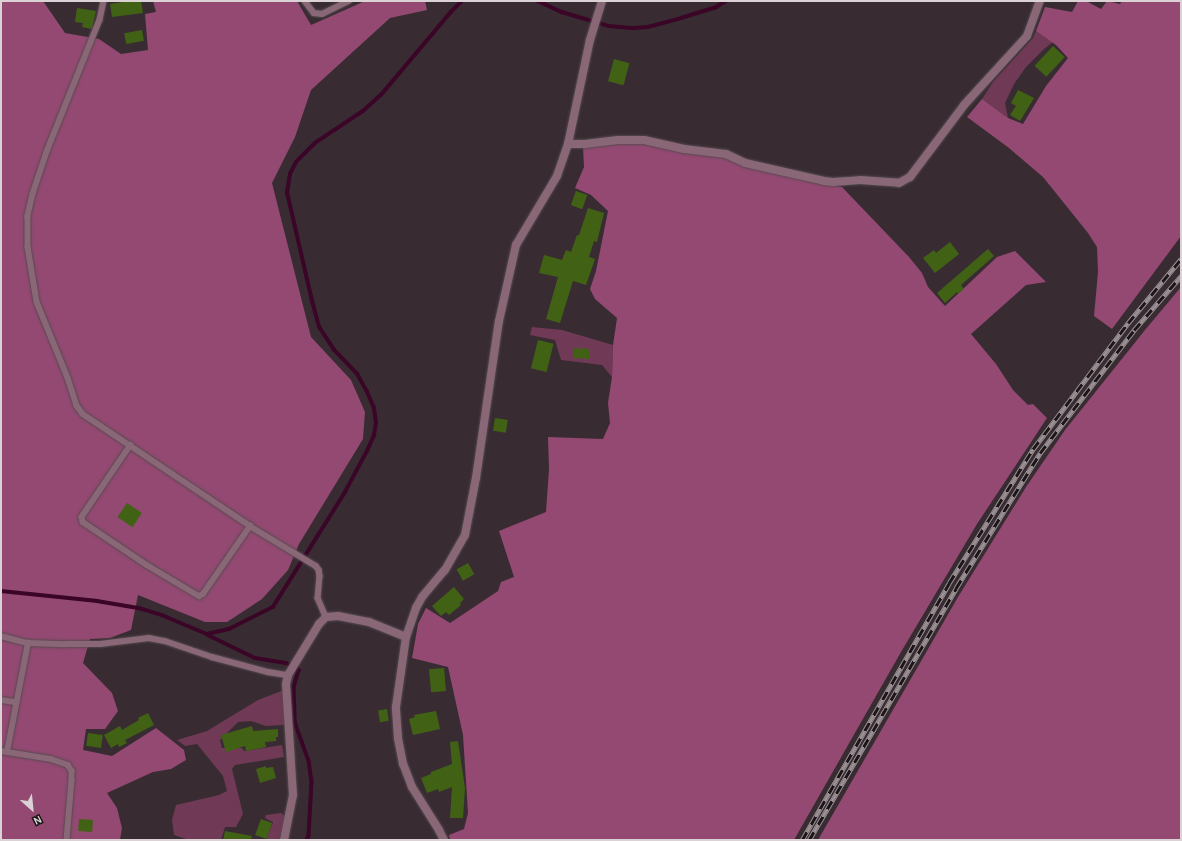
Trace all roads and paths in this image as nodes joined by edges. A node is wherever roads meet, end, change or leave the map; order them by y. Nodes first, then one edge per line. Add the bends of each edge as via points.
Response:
1 (104, 1) edge
2 (304, 1) edge
3 (349, 1) edge
4 (602, 1) edge
5 (1040, 1) edge
6 (568, 144) junction
7 (131, 445) junction
8 (250, 526) junction
9 (326, 617) junction
10 (1, 636) edge
11 (406, 637) junction
12 (28, 643) junction
13 (288, 675) junction
14 (1, 700) edge
15 (15, 702) junction
16 (4, 752) edge
17 (67, 840) edge
18 (284, 840) edge
19 (444, 840) edge

1 - 7 lane via 100,20 47,152 33,194 28,216 28,247 37,302 78,406 83,414
2 - 3 lane via 314,13 322,14
4 - 6 street
5 - 6 street via 1027,36 964,105 910,177 898,183 824,181 745,163 726,154 684,149 644,140
6 - 11 street via 557,176 516,245 499,321 465,535 445,570 419,602
7 - 8 lane
7 - 8 lane via 82,516 83,522 199,596 203,594
8 - 9 lane via 319,570 318,598
9 - 11 street via 338,616 369,622
9 - 13 street via 319,624
10 - 12 lane
11 - 19 street via 396,707 398,738 403,764 412,787
12 - 13 lane via 100,644 148,638 268,672
12 - 15 lane
13 - 18 street via 286,698 293,795
14 - 15 lane
15 - 16 lane
16 - 17 lane via 63,762 72,771

